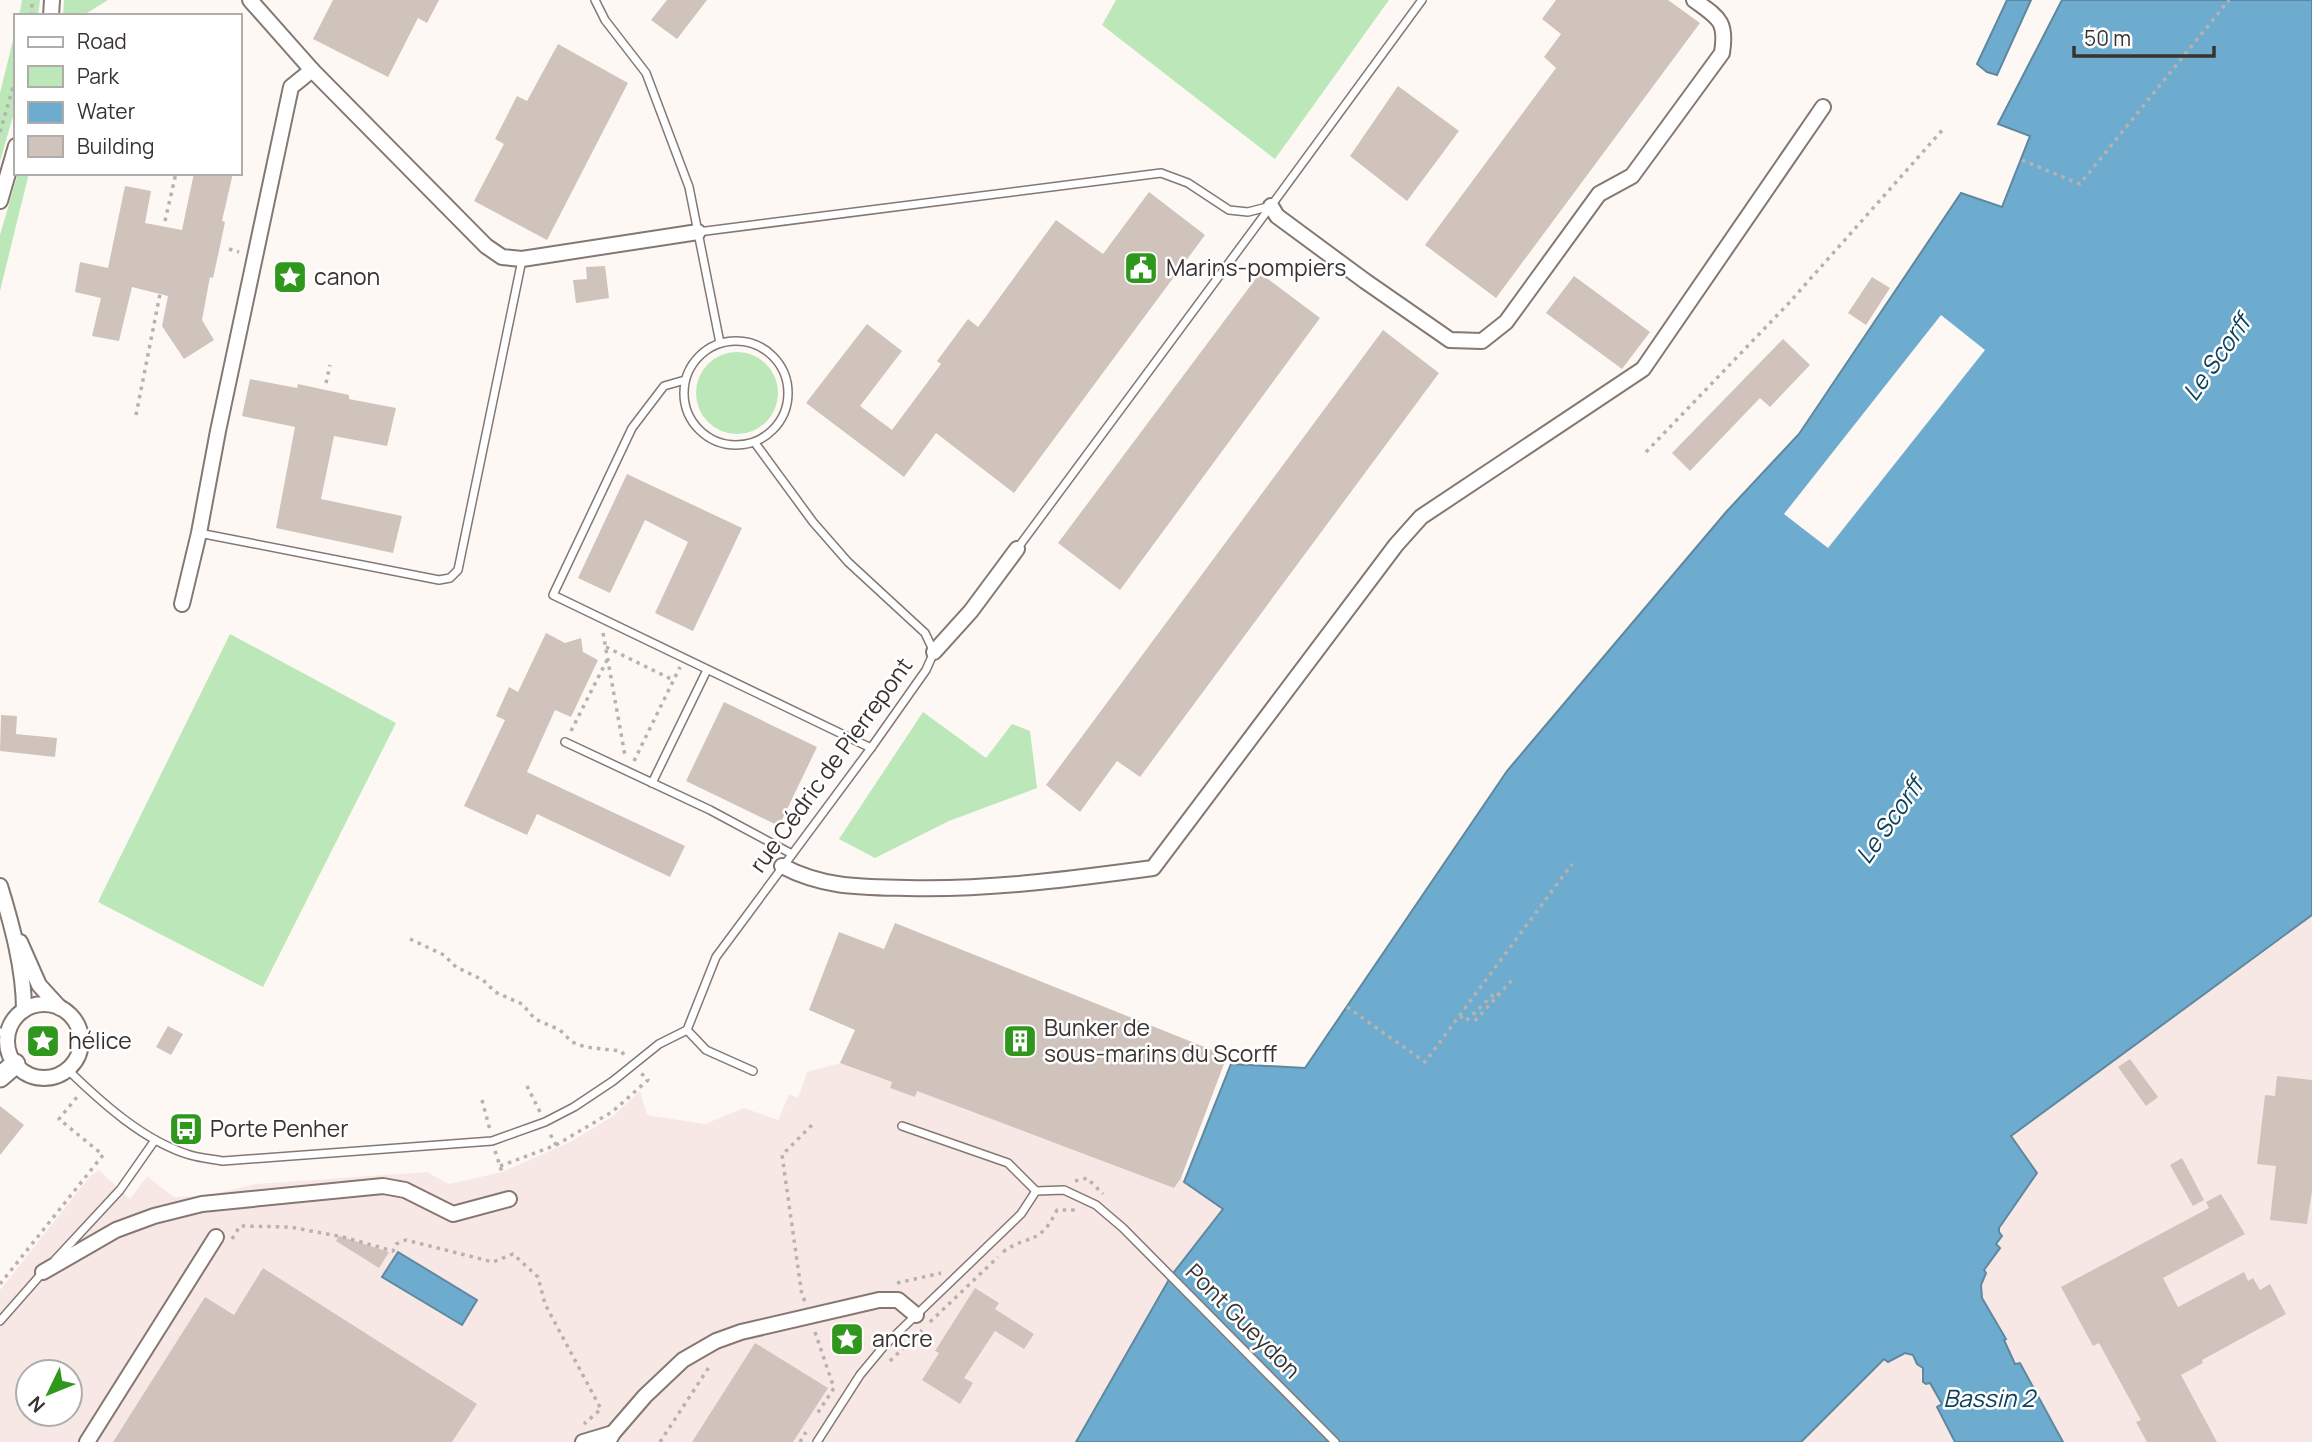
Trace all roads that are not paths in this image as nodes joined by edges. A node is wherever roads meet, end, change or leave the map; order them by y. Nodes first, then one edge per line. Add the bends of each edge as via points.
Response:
1 (250, 0) edge
2 (595, 0) edge
3 (1422, 0) edge
4 (1694, 0) edge
5 (312, 70) junction
6 (1823, 107) dead end
7 (14, 153) edge
8 (0, 201) edge
9 (1271, 206) junction
10 (698, 232) junction
11 (522, 258) junction
12 (720, 343) junction
13 (685, 380) junction
14 (755, 443) junction
15 (200, 533) junction
16 (1017, 549) joint
17 (182, 604) dead end
18 (934, 652) junction
19 (707, 670) junction
20 (565, 742) road end
21 (871, 748) junction
22 (652, 783) junction
23 (792, 854) junction
24 (782, 866) junction
25 (0, 886) edge
26 (10, 919) junction
27 (60, 1007) junction
28 (24, 1010) junction
29 (687, 1030) junction
30 (4, 1033) edge
31 (7, 1070) edge
32 (68, 1070) junction
33 (753, 1071) dead end
34 (902, 1126) dead end
35 (155, 1140) junction
36 (1036, 1191) junction
37 (509, 1199) dead end
38 (222, 1242) road end
39 (43, 1272) junction
40 (916, 1315) junction
41 (0, 1321) edge
42 (581, 1435) edge
43 (610, 1438) edge
44 (87, 1442) edge
45 (817, 1442) edge
46 (1335, 1442) edge

1 - 5 street
2 - 10 lane via 646,73 689,187
3 - 9 lane
4 - 9 street via 1716,16 1725,33 1722,53 1632,176 1599,194 1506,322 1482,341 1450,340 1287,224
5 - 11 street via 486,246 502,257
5 - 15 street via 291,87
6 - 24 street via 1643,369 1421,517 1153,868 1028,885 931,888 841,886 805,878
7 - 8 street
9 - 10 lane via 1248,212 1229,210 1188,183 1161,173
9 - 16 lane
10 - 11 street
10 - 12 lane
11 - 15 lane via 458,570 450,578 439,580
12 - 13 lane via 698,357
12 - 14 lane via 754,344 781,367 787,383 783,417
13 - 14 lane via 683,396 696,427 724,445
13 - 19 lane via 664,386 632,428 553,595
14 - 18 lane, rue Cédric de Pierrepont via 813,522 848,562 925,632
15 - 17 street
16 - 18 street
18 - 21 lane, rue Cédric de Pierrepont
19 - 21 lane
19 - 22 lane
20 - 22 lane
21 - 23 lane, rue Cédric de Pierrepont
22 - 23 lane
23 - 24 lane, rue Cédric de Pierrepont
24 - 29 lane, rue Cédric de Pierrepont via 716,957
25 - 26 street
26 - 27 street via 39,985
26 - 28 street
27 - 28 street via 35,1005
27 - 32 street via 77,1025 81,1037 76,1061
28 - 30 street
29 - 33 lane via 706,1050
29 - 35 lane via 659,1044 574,1107 492,1141 223,1161 191,1155
30 - 31 street
31 - 32 street via 46,1079
32 - 35 lane
34 - 36 lane via 1008,1163
35 - 39 lane via 120,1190
36 - 40 lane via 1021,1214
36 - 46 lane, Pont Gueydon via 1064,1190 1096,1205
37 - 39 street via 453,1214 405,1190 383,1186 202,1204 116,1230
38 - 44 street
39 - 41 lane
40 - 43 street via 898,1300 879,1300 716,1341 683,1360
40 - 45 lane via 860,1376
42 - 43 street

